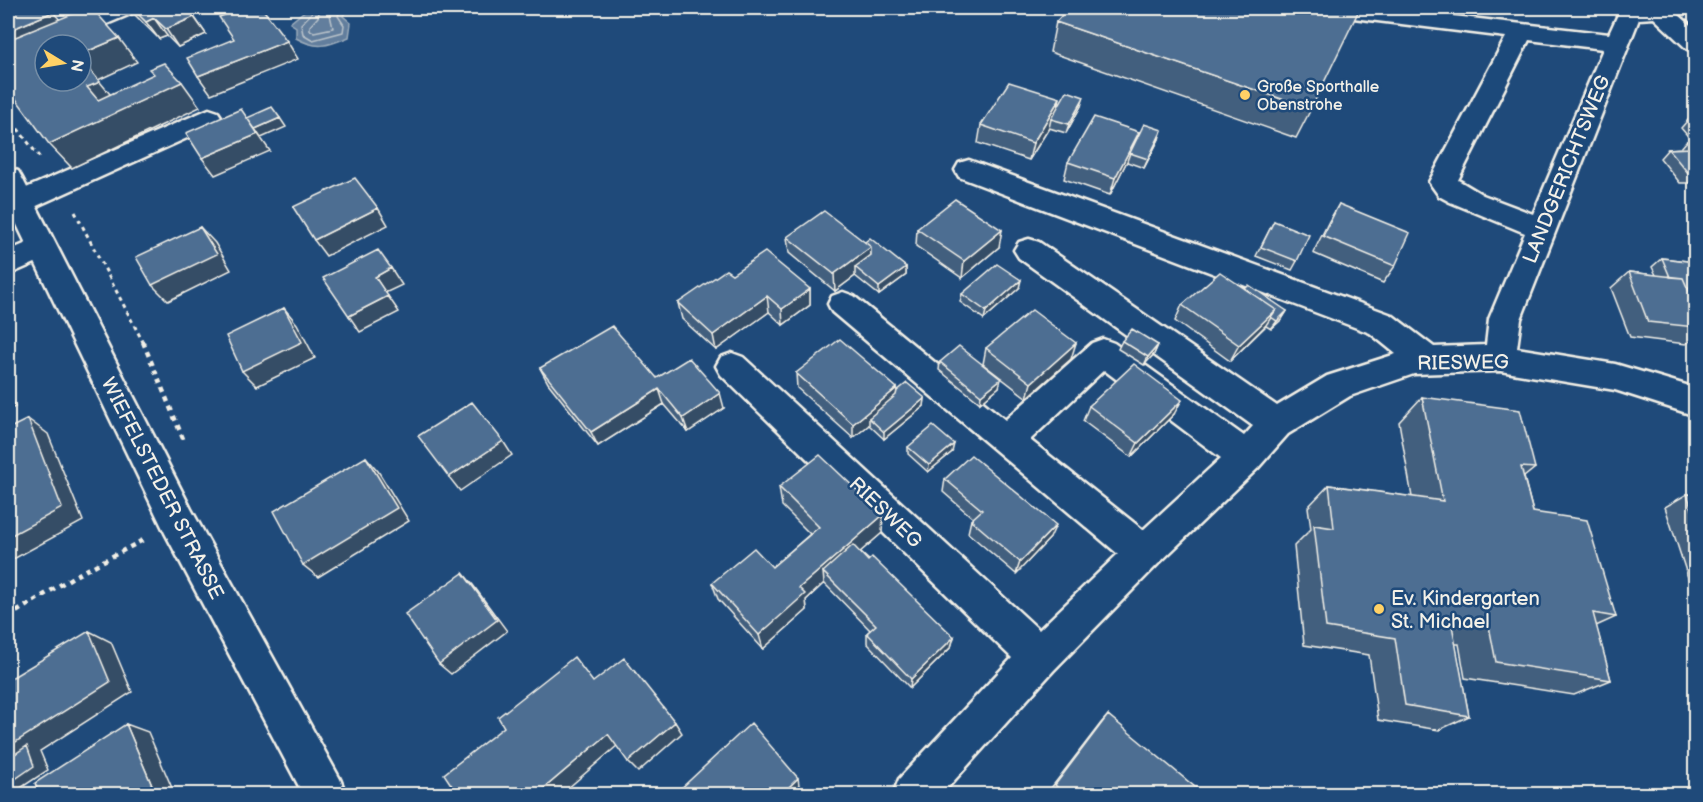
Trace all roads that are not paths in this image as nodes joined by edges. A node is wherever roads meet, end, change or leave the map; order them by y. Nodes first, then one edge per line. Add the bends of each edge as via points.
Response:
1 (125, 8) edge
2 (1329, 8) edge
3 (1660, 9) edge
4 (1521, 32) junction
5 (1618, 43) junction
6 (1695, 44) edge
7 (8, 56) edge
8 (209, 118) dead end
9 (969, 170) dead end
10 (14, 190) edge
11 (1542, 228) junction
12 (41, 248) junction
13 (1029, 250) dead end
14 (8, 264) edge
15 (843, 304) dead end
16 (1500, 358) junction
17 (1428, 361) junction
18 (732, 366) dead end
19 (1695, 402) edge
20 (1276, 424) junction
21 (1006, 441) junction
22 (1246, 457) junction
23 (1144, 553) junction
24 (1039, 657) junction
25 (325, 795) edge
26 (914, 795) edge

1 - 7 street
2 - 4 street
3 - 5 street, LANDGERICHTSWEG via 1630,12
3 - 6 street
4 - 5 street
4 - 11 street via 1443,182 1447,189 1465,198
5 - 11 street, LANDGERICHTSWEG
8 - 10 street
9 - 17 street via 1381,324
10 - 12 street, WIEFELSTEDER STRASSE
11 - 16 street, LANDGERICHTSWEG via 1505,319
12 - 14 street
12 - 25 street, WIEFELSTEDER STRASSE via 178,521
13 - 20 street
15 - 21 street
16 - 17 street, RIESWEG
16 - 19 street, RIESWEG via 1616,377
17 - 20 street, RIESWEG via 1414,361 1339,386
18 - 24 street, RIESWEG
20 - 22 street, RIESWEG
21 - 22 street via 1103,352
21 - 23 street
22 - 23 street, RIESWEG
23 - 24 street, RIESWEG
24 - 26 street, RIESWEG

